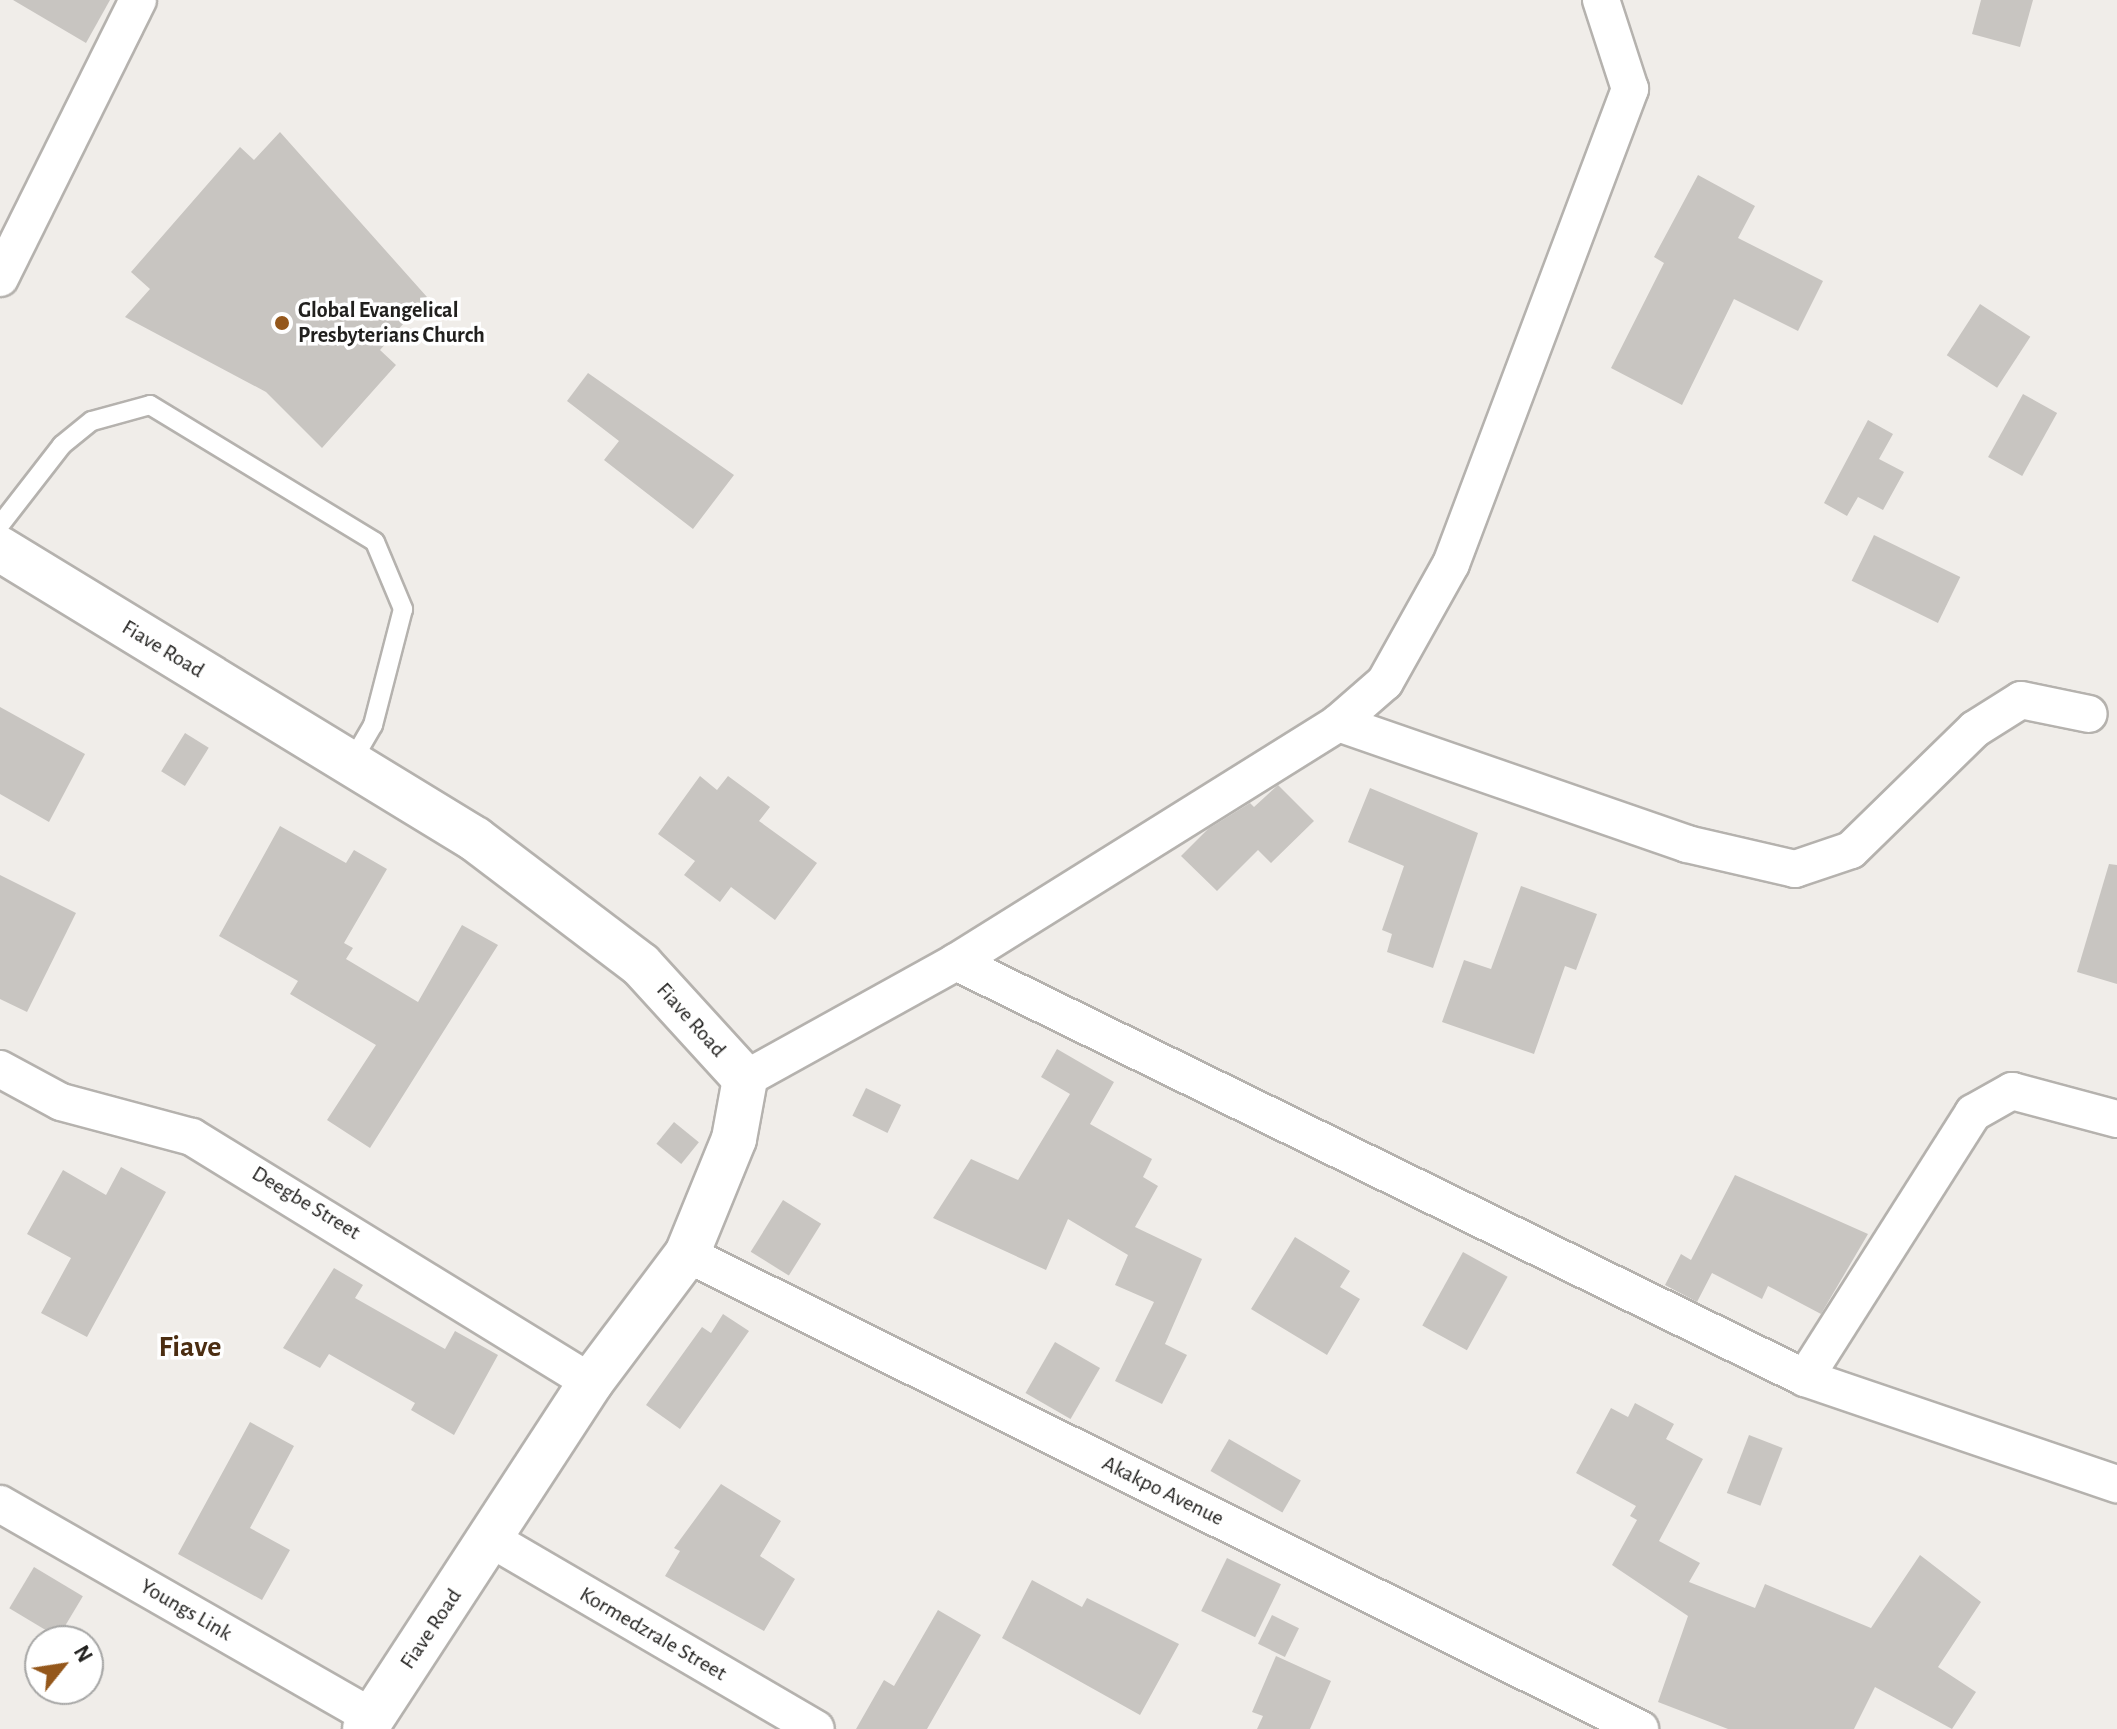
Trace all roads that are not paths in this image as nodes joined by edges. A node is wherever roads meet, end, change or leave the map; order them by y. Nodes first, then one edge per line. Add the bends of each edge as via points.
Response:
1 (138, 0) edge
2 (1601, 0) edge
3 (0, 278) edge
4 (0, 525) edge
5 (0, 549) edge
6 (2089, 714) dead end
7 (1338, 723) junction
8 (351, 763) junction
9 (956, 962) junction
10 (0, 1069) edge
11 (745, 1079) junction
12 (2117, 1119) edge
13 (687, 1254) junction
14 (1805, 1378) junction
15 (591, 1382) junction
16 (2117, 1484) edge
17 (0, 1504) edge
18 (491, 1539) junction
19 (368, 1723) edge
20 (816, 1729) edge
21 (1640, 1729) edge

1 - 3 street
2 - 7 street via 1630,89 1569,263 1451,564 1385,682
4 - 8 lane via 62,445 92,421 150,405 375,542 403,609 373,725
5 - 8 street, Fiave Road
6 - 7 street via 2021,700 1975,729 1851,850 1795,869 1687,844
7 - 9 street
8 - 11 street, Fiave Road via 475,839 641,965
9 - 11 street
9 - 14 street
10 - 15 street, Deegbe Street via 61,1102 192,1137
11 - 13 street, Fiave Road via 734,1139
12 - 14 street via 2012,1091 1973,1113
13 - 15 street, Fiave Road
13 - 21 street, Akakpo Avenue
14 - 16 street
15 - 18 street, Fiave Road
17 - 19 street, Youngs Link
18 - 19 street, Fiave Road
18 - 20 street, Kormedzrale Street

